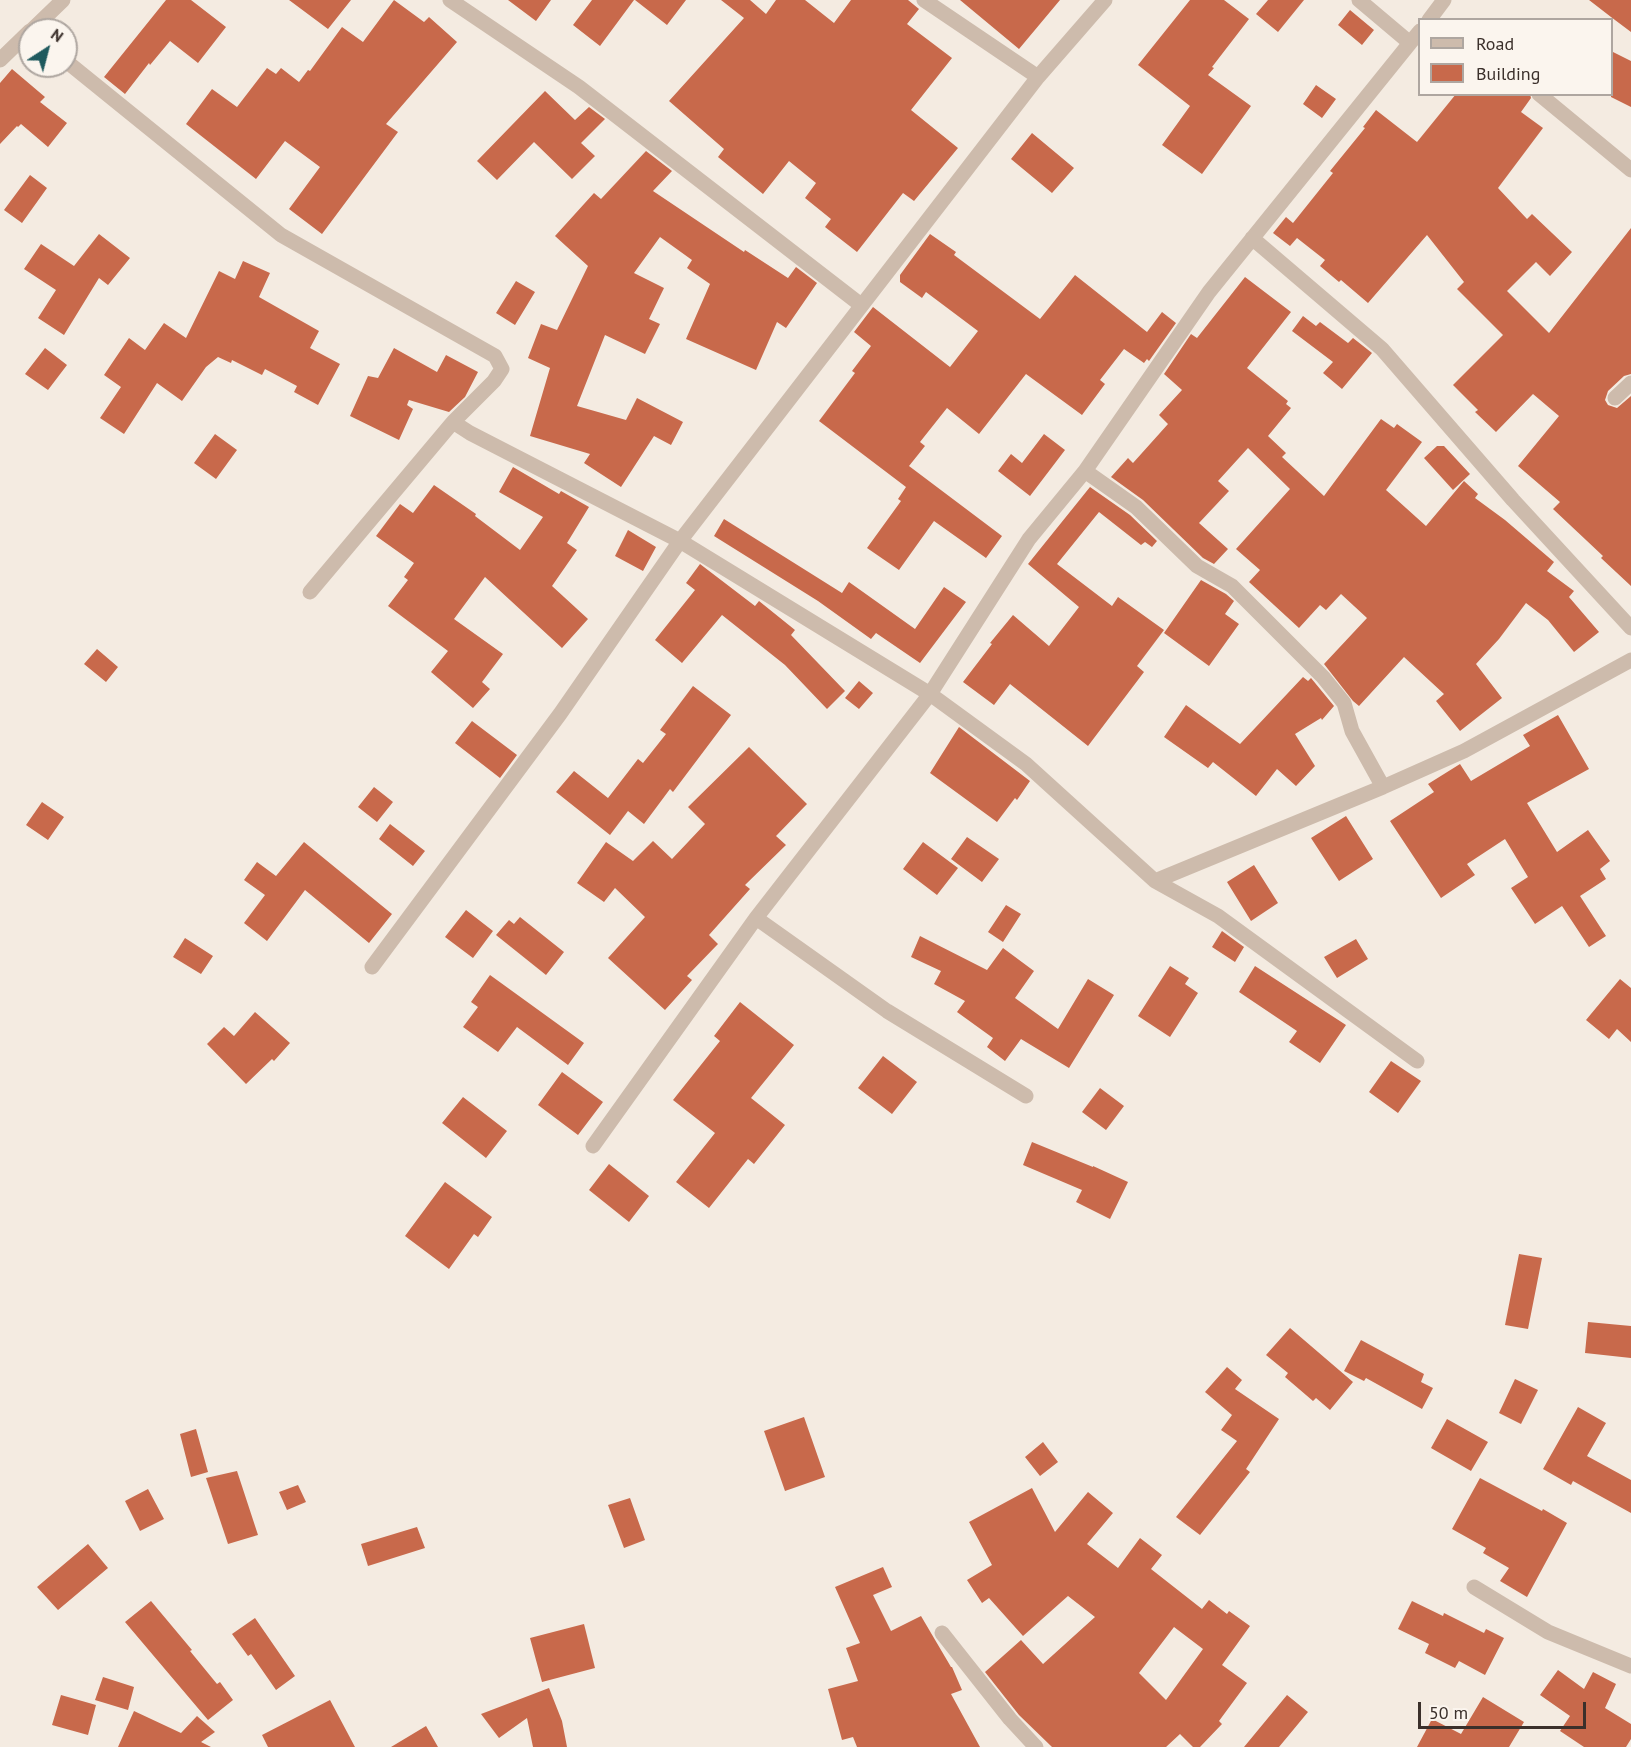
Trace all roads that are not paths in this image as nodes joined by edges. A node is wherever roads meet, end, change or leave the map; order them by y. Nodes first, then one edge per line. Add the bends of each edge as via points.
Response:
1 (63, 0) edge
2 (450, 0) edge
3 (924, 0) edge
4 (1105, 0) edge
5 (1359, 0) edge
6 (1444, 0) edge
7 (44, 18) edge
8 (1435, 18) edge
9 (1415, 37) edge
10 (18, 43) edge
11 (0, 60) edge
12 (78, 71) edge
13 (1038, 77) junction
14 (1541, 96) edge
15 (1631, 170) edge
16 (1251, 238) junction
17 (861, 305) junction
18 (1631, 383) edge
19 (1615, 398) dead end
20 (453, 422) junction
21 (1085, 471) junction
22 (680, 541) junction
23 (310, 592) dead end
24 (1631, 628) edge
25 (1631, 660) edge
26 (930, 694) junction
27 (1383, 787) junction
28 (1155, 881) junction
29 (756, 918) junction
30 (372, 967) dead end
31 (1417, 1061) dead end
32 (1026, 1096) dead end
33 (593, 1146) dead end
34 (1474, 1587) dead end
35 (942, 1633) dead end
36 (1631, 1666) edge
37 (1036, 1747) edge

1 - 7 street
2 - 17 street via 579,87
3 - 13 street
4 - 13 street
5 - 9 street
6 - 8 street
9 - 16 street
10 - 11 street
12 - 20 street via 281,235 495,356 502,369
13 - 17 street
14 - 15 street
16 - 21 street
16 - 24 street via 1382,349
17 - 22 street
18 - 19 street
20 - 22 street
20 - 23 street
21 - 26 street via 1029,539
21 - 27 street via 1136,507 1197,566 1232,586 1323,677 1344,702 1352,731
22 - 26 street
22 - 30 street via 560,714
25 - 27 street via 1464,751
26 - 28 street via 1026,764
26 - 29 street
27 - 28 street
28 - 31 street via 1218,916
29 - 32 street via 887,1011
29 - 33 street
34 - 36 street via 1548,1632
35 - 37 street

